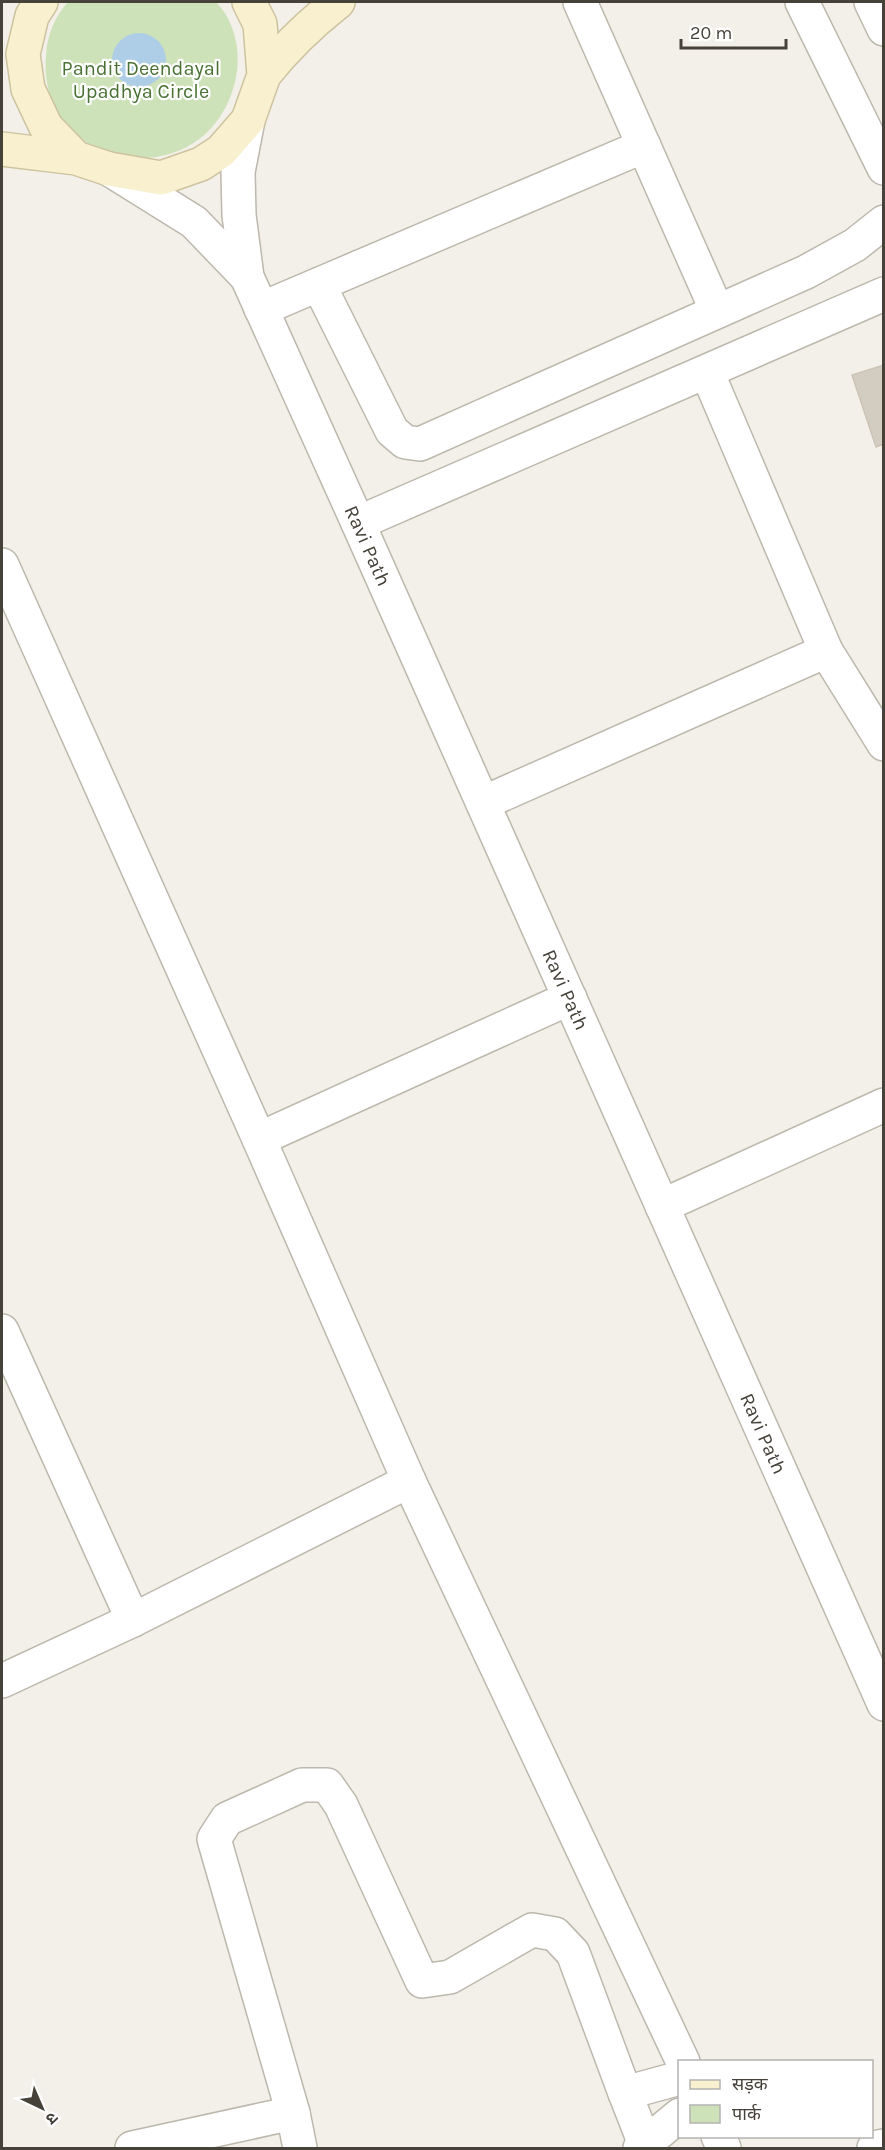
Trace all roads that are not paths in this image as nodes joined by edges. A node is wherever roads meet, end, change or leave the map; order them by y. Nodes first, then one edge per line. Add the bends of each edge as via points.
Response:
1 (249, 2) edge
2 (338, 2) edge
3 (580, 2) edge
4 (802, 2) edge
5 (871, 2) edge
6 (36, 6) edge
7 (884, 29) edge
8 (23, 54) junction
9 (264, 75) junction
10 (2, 91) edge
11 (248, 120) junction
12 (644, 146) junction
13 (2, 149) edge
14 (76, 158) junction
15 (884, 168) edge
16 (109, 169) junction
17 (884, 222) edge
18 (806, 272) junction
19 (247, 277) junction
20 (319, 285) junction
21 (884, 294) edge
22 (261, 309) junction
23 (717, 310) junction
24 (826, 320) junction
25 (707, 372) junction
26 (505, 405) junction
27 (526, 450) junction
28 (358, 523) junction
29 (2, 565) edge
30 (826, 651) junction
31 (884, 744) edge
32 (483, 803) junction
33 (570, 998) junction
34 (884, 1105) edge
35 (259, 1139) junction
36 (662, 1206) junction
37 (2, 1331) edge
38 (409, 1481) junction
39 (133, 1620) junction
40 (2, 1681) edge
41 (884, 1704) edge
42 (683, 2060) edge
43 (678, 2079) edge
44 (625, 2094) junction
45 (293, 2113) junction
46 (678, 2117) edge
47 (643, 2146) edge
48 (884, 2146) edge
49 (132, 2148) edge
50 (300, 2148) edge
51 (874, 2148) edge

1 - 9 street via 260,24
2 - 9 street via 306,27
3 - 12 street
4 - 15 street
5 - 7 street
6 - 8 street
8 - 10 street
8 - 14 street via 28,90 46,127
9 - 11 street
11 - 16 street via 221,151 201,164 161,178
11 - 19 street via 238,172
12 - 20 street
12 - 23 street
13 - 14 street
14 - 16 street
16 - 19 street via 194,222
17 - 18 street via 855,245
18 - 23 street
18 - 24 street
19 - 22 street, Ravi Path
20 - 22 street
20 - 26 street via 392,431 405,442 420,444
21 - 24 street
22 - 28 street, Ravi Path
23 - 26 street
24 - 25 street
25 - 27 street
25 - 30 street
26 - 27 street
27 - 28 street
28 - 32 street, Ravi Path
29 - 35 street
30 - 31 street
30 - 32 street
32 - 33 street, Ravi Path
33 - 35 street
33 - 36 street, Ravi Path
34 - 36 street
35 - 38 street
36 - 41 street, Ravi Path
37 - 39 street
38 - 39 street
38 - 42 street
39 - 40 street
43 - 44 street
44 - 45 street via 573,1953 555,1934 532,1930 450,1977 422,1981 341,1804 327,1785 302,1785 227,1819 214,1839
44 - 47 street
45 - 49 street
45 - 50 street
46 - 47 street
48 - 51 street

